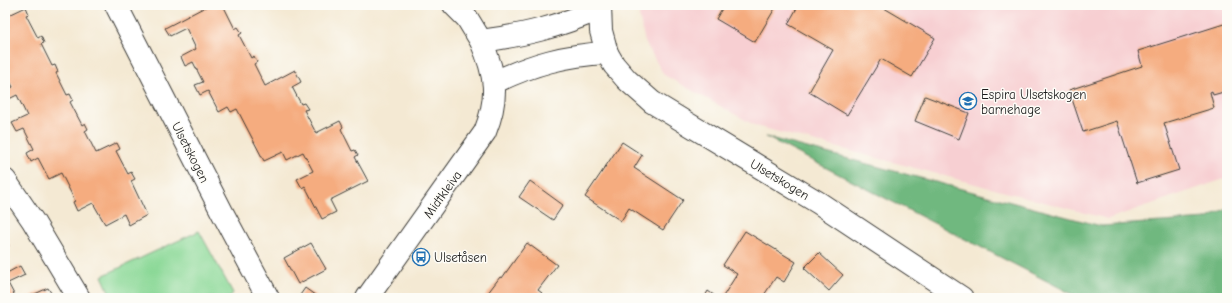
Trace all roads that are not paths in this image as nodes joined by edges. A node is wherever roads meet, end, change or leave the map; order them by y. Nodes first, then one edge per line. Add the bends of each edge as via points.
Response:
1 (116, 5) edge
2 (454, 5) edge
3 (599, 7) edge
4 (481, 41) junction
5 (607, 53) junction
6 (495, 82) junction
7 (5, 180) edge
8 (79, 298) edge
9 (268, 298) edge
10 (367, 298) edge
11 (962, 298) edge

1 - 9 street, Ulsetskogen
2 - 4 street via 467,18
3 - 4 street via 571,21 543,30
3 - 5 street via 601,31
4 - 6 street, Midtkleiva via 490,60
5 - 6 street via 578,54 550,60 516,71
5 - 11 street, Ulsetskogen via 627,80 652,102 819,202
6 - 10 street, Midtkleiva via 492,115 485,132
7 - 8 street

